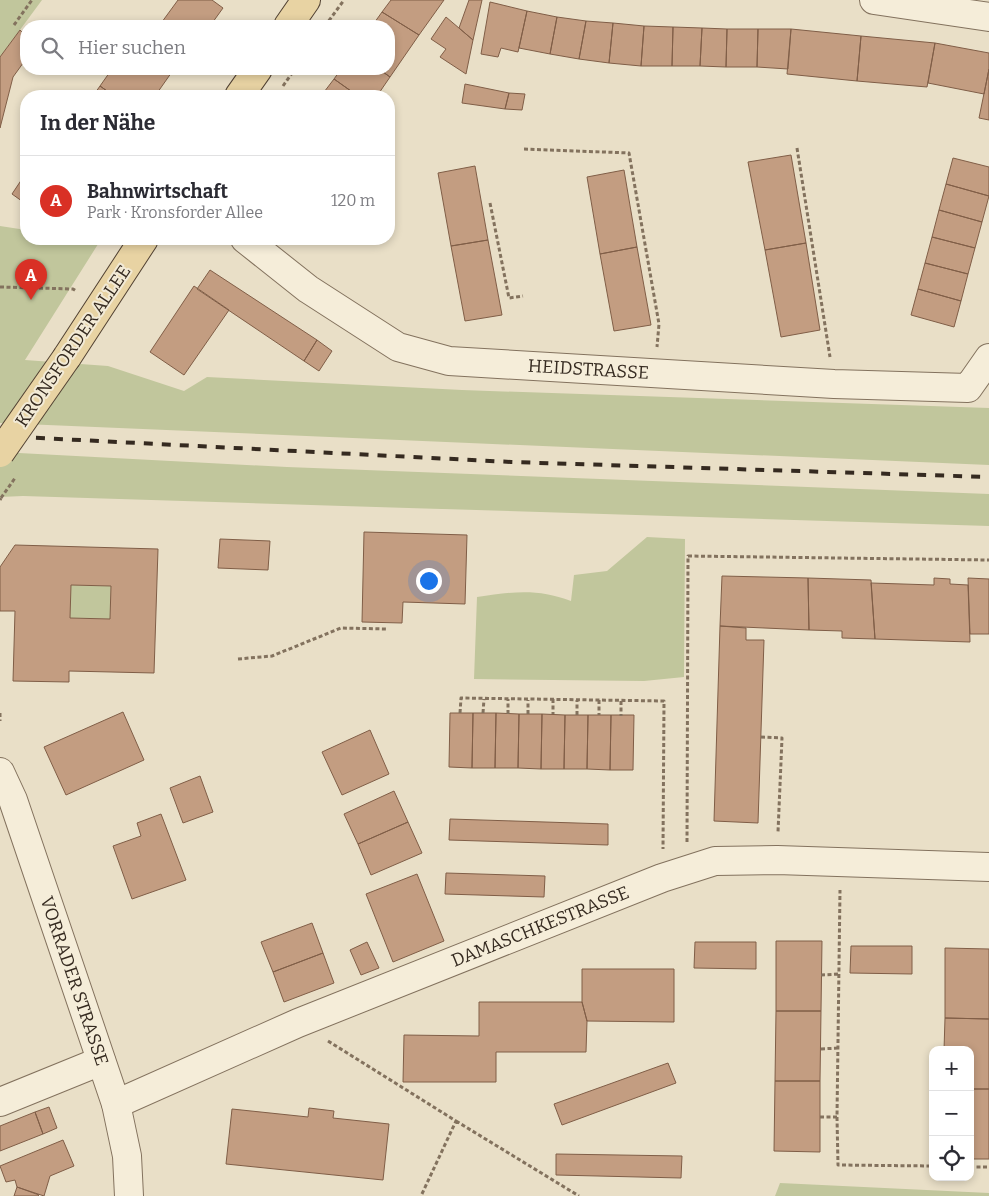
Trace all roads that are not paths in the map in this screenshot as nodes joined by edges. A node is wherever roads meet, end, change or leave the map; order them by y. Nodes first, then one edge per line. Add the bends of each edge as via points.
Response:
1 (306, 0) edge
2 (874, 0) edge
3 (989, 17) edge
4 (292, 20) edge
5 (254, 75) edge
6 (243, 90) edge
7 (140, 245) edge
8 (253, 245) edge
9 (989, 358) edge
10 (0, 453) edge
11 (0, 772) edge
12 (989, 866) edge
13 (101, 1062) junction
14 (0, 1102) edge
15 (116, 1104) junction
16 (129, 1196) edge

1 - 4 main road
2 - 3 street
5 - 6 main road
7 - 10 main road, KRONSFORDER ALLEE, bridge
8 - 9 street, HEIDSTRASSE via 308,289 398,347 449,361 834,384 968,388
11 - 13 street, VORRADER STRASSE via 14,800
12 - 15 street, DAMASCHKESTRASSE via 715,861 298,1023
13 - 14 street
13 - 15 street, VORRADER STRASSE
15 - 16 street, VORRADER STRASSE via 127,1156

